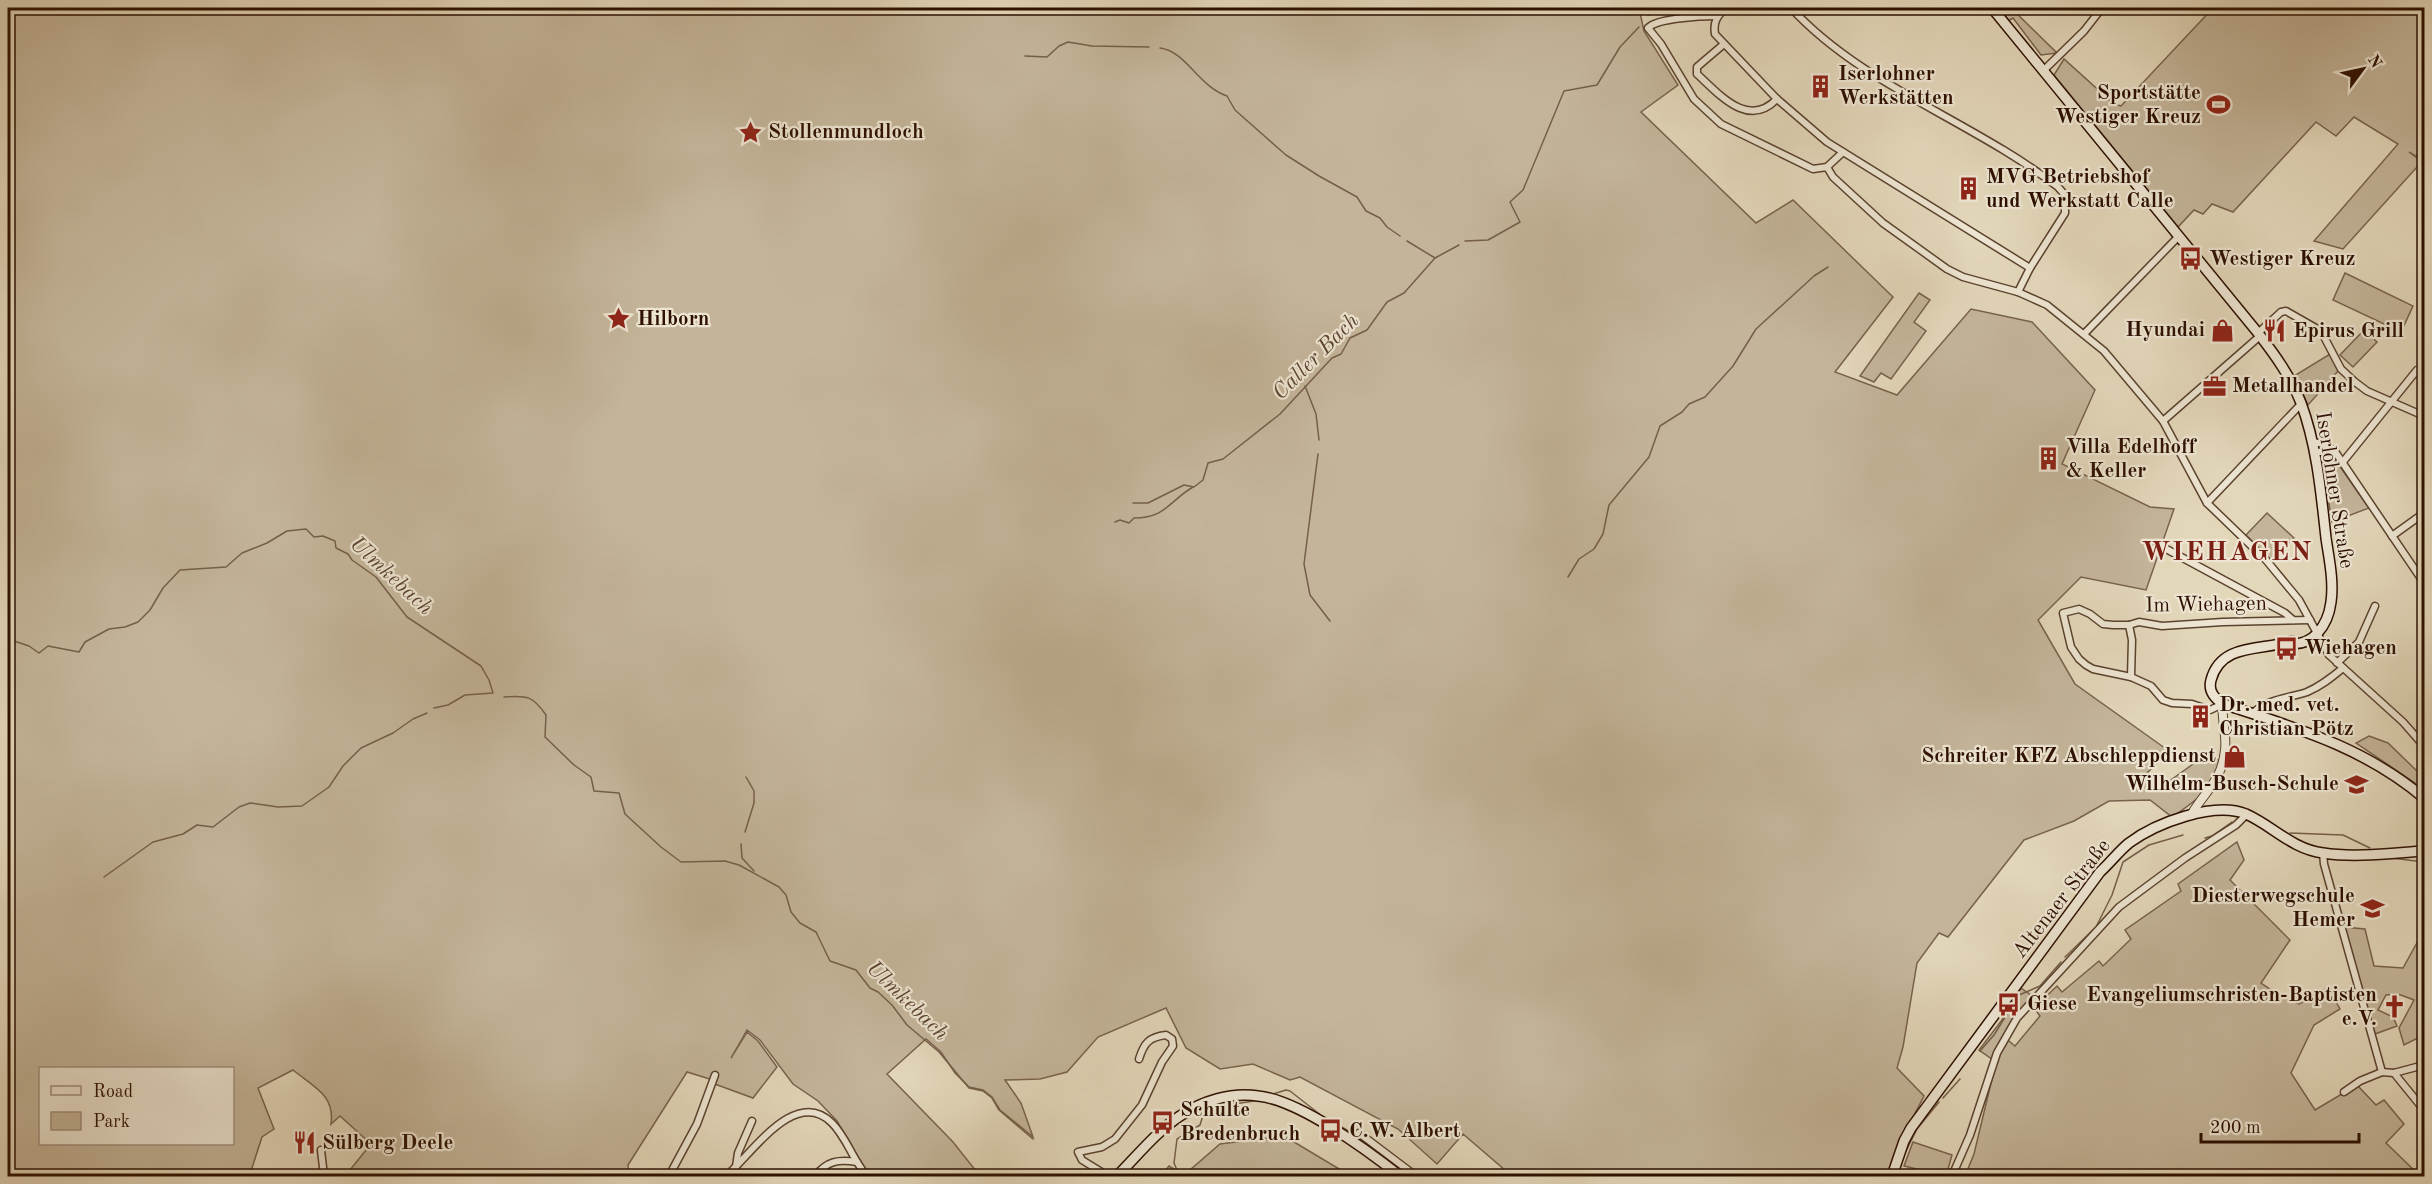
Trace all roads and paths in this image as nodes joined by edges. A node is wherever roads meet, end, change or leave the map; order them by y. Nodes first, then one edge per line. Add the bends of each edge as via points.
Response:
1 (1726, 8) edge
2 (1791, 8) edge
3 (1992, 8) edge
4 (2098, 8) edge
5 (1717, 16) junction
6 (1724, 44) junction
7 (2044, 70) junction
8 (1777, 99) junction
9 (1844, 152) junction
10 (1827, 167) junction
11 (2179, 236) junction
12 (2030, 268) junction
13 (2018, 292) junction
14 (2085, 333) junction
15 (2259, 334) junction
16 (2417, 370) dead end
17 (2392, 401) junction
18 (2301, 404) junction
19 (2424, 416) edge
20 (2163, 421) junction
21 (2312, 442) junction
22 (2314, 453) junction
23 (2336, 453) junction
24 (2342, 463) junction
25 (2207, 503) junction
26 (2424, 513) edge
27 (2392, 536) junction
28 (2157, 544) dead end
29 (2424, 583) edge
30 (2375, 606) dead end
31 (2293, 620) junction
32 (2310, 620) junction
33 (2128, 625) junction
34 (2317, 634) junction
35 (2337, 663) junction
36 (2343, 668) junction
37 (2131, 677) junction
38 (2223, 704) junction
39 (2253, 714) junction
40 (2424, 746) edge
41 (2424, 798) edge
42 (2247, 814) junction
43 (2191, 815) junction
44 (2424, 851) edge
45 (2323, 854) junction
46 (1139, 1059) dead end
47 (2424, 1065) edge
48 (2382, 1072) junction
49 (2394, 1073) junction
50 (715, 1075) dead end
51 (2344, 1092) dead end
52 (2424, 1110) edge
53 (752, 1121) dead end
54 (1359, 1133) dead end
55 (321, 1150) dead end
56 (857, 1162) junction
57 (736, 1167) junction
58 (324, 1176) edge
59 (669, 1176) edge
60 (726, 1176) edge
61 (815, 1176) edge
62 (866, 1176) edge
63 (1108, 1176) edge
64 (1117, 1176) edge
65 (1400, 1176) edge
66 (1416, 1176) edge
67 (1892, 1176) edge
68 (1952, 1176) edge

1 - 5 street
2 - 12 street via 1810,29 1847,55 2058,187 2065,195 2066,213
3 - 7 main road, Iserlohner Straße
4 - 7 street via 2066,50
5 - 6 street via 1715,34
5 - 10 street via 1657,23 1648,28 1694,99 1721,124 1813,169
6 - 8 street
6 - 8 street via 1697,67 1697,74 1732,105 1744,110 1762,111
7 - 11 main road, Iserlohner Straße
8 - 9 street
9 - 10 street
9 - 12 street
10 - 13 street via 1883,224 1947,269 1978,283
11 - 14 street
11 - 15 main road, Iserlohner Straße
12 - 13 street
13 - 14 street via 2047,305
14 - 20 street
15 - 17 street via 2286,311 2322,331 2341,369 2355,382
15 - 18 main road, Iserlohner Straße via 2286,372
15 - 20 street
16 - 17 street
17 - 19 street
17 - 24 street
18 - 21 main road, Iserlohner Straße
18 - 25 street
20 - 25 street
21 - 22 main road, Iserlohner Straße
21 - 23 street via 2325,444
22 - 23 street
22 - 34 main road, Iserlohner Straße via 2331,592 2327,616
23 - 24 street
24 - 27 street
25 - 32 street via 2266,560
26 - 27 street
27 - 29 street
28 - 31 street
30 - 35 street via 2359,642
31 - 32 street, Im Wiehagen
31 - 33 street, Im Wiehagen
32 - 34 street
33 - 37 street via 2132,640
33 - 37 street, Im Wiehagen via 2103,624 2079,609 2063,613 2079,659 2093,669
34 - 35 street
34 - 38 main road via 2241,650 2222,662 2211,687 2213,697
35 - 36 street
36 - 39 street via 2307,692 2264,705
36 - 40 street
37 - 38 street via 2151,686 2163,700 2172,703 2210,710
38 - 39 main road
38 - 43 street via 2226,733 2222,766 2214,785
39 - 41 main road via 2348,747 2387,769
42 - 43 main road, Altenaer Straße via 2219,809
42 - 45 main road, Altenaer Straße via 2297,846
42 - 68 street via 2119,907 2017,1018 1997,1053
43 - 67 main road, Altenaer Straße via 2130,843 2100,872 1911,1128
44 - 45 main road, Altenaer Straße
45 - 48 street
46 - 63 street via 1150,1038 1166,1035 1172,1039 1173,1046 1145,1099 1125,1127 1109,1144 1078,1153 1082,1160
47 - 49 street
48 - 49 street
48 - 51 street
49 - 52 street
50 - 59 street via 697,1124
53 - 57 street
54 - 66 street
55 - 58 street
56 - 57 street via 832,1123 806,1111 778,1124
56 - 61 street via 831,1162
56 - 62 street
57 - 60 street
64 - 65 main road via 1181,1114 1213,1100 1241,1095 1287,1104 1354,1141

